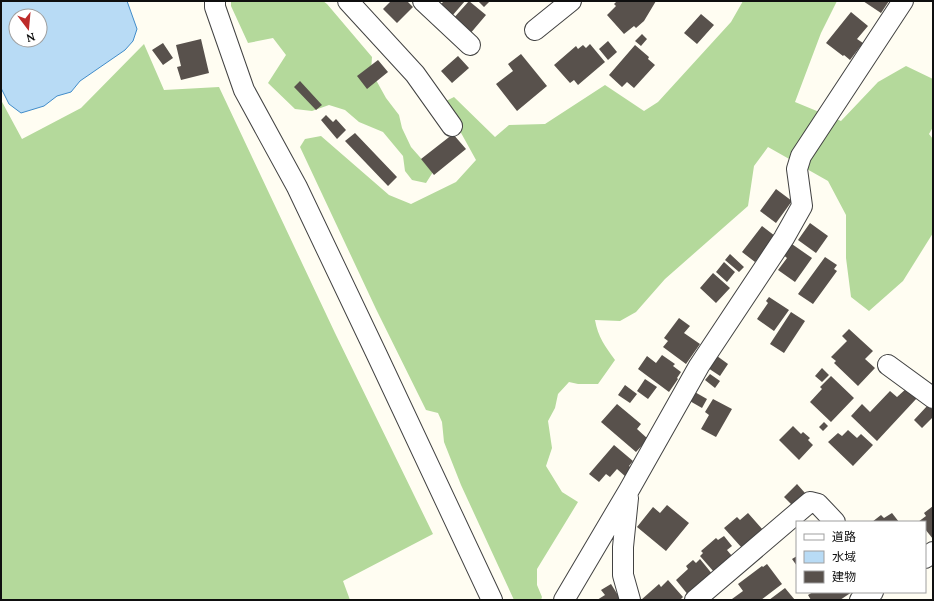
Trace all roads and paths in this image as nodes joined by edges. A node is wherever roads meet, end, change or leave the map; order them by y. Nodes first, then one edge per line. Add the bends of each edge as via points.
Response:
1 (215, 1) edge
2 (348, 1) edge
3 (423, 1) edge
4 (571, 1) edge
5 (903, 1) edge
6 (535, 30) dead end
7 (470, 45) dead end
8 (452, 126) dead end
9 (888, 365) dead end
10 (933, 398) edge
11 (629, 490) junction
12 (834, 521) edge
13 (871, 593) edge
14 (492, 600) edge
15 (564, 600) edge
16 (630, 600) edge
17 (695, 600) edge
18 (860, 600) edge

1 - 14 street via 244,90 297,187
2 - 8 street via 415,74
3 - 7 street
4 - 6 street
5 - 11 street via 801,156 798,169 802,206 784,238 699,366
9 - 10 street
11 - 15 street
11 - 16 street via 622,547 623,575
12 - 17 street via 818,504 810,502
13 - 18 street

